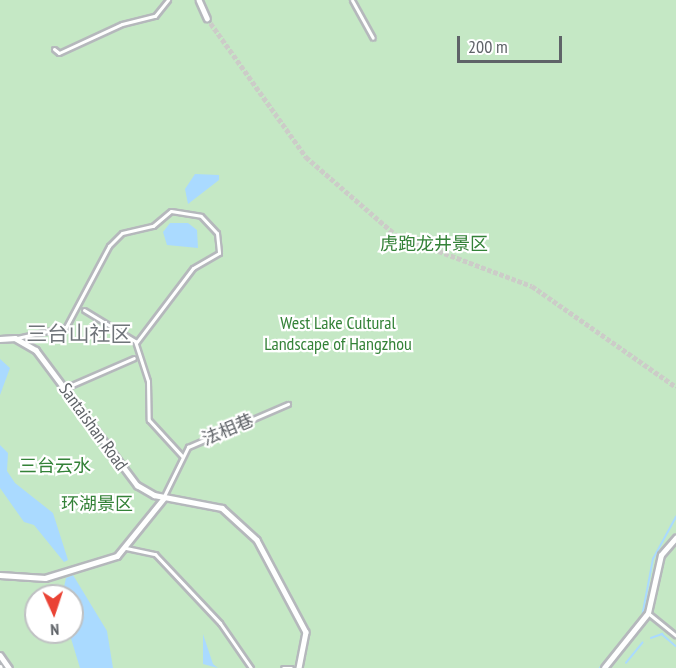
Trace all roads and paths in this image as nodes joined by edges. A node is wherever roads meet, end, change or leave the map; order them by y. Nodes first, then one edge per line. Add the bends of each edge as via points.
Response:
1 (168, 0) edge
2 (199, 0) edge
3 (352, 0) edge
4 (207, 18) tunnel mouth
5 (373, 38) dead end
6 (54, 49) dead end
7 (84, 310) dead end
8 (15, 338) junction
9 (0, 339) edge
10 (136, 343) junction
11 (134, 358) dead end
12 (65, 388) junction
13 (288, 404) dead end
14 (182, 456) junction
15 (164, 498) junction
16 (676, 538) edge
17 (126, 548) junction
18 (0, 575) edge
19 (648, 613) junction
20 (676, 636) edge
21 (0, 655) edge
22 (9, 668) edge
23 (251, 668) edge
24 (282, 668) edge
25 (291, 668) edge
26 (299, 668) edge
27 (604, 668) edge

1 - 6 street via 155,16 122,24 59,53
2 - 4 street
3 - 5 street
7 - 10 street
8 - 9 street
8 - 10 street via 66,327 109,246 122,233 153,226 171,211 201,216 217,234 219,253 193,268
8 - 12 street, Santaishan Road via 36,350
10 - 14 street via 148,381 149,420
11 - 12 street
12 - 15 street, Santaishan Road via 137,485
13 - 14 street, 法相巷 via 188,447
14 - 15 street, 法相巷
15 - 17 street
15 - 26 street, Santaishan Road via 222,508 257,540 306,632
16 - 19 street via 662,555
17 - 18 street via 117,556 45,578
17 - 23 street via 155,554 220,623
19 - 20 street
19 - 27 street
21 - 22 street
24 - 25 street

